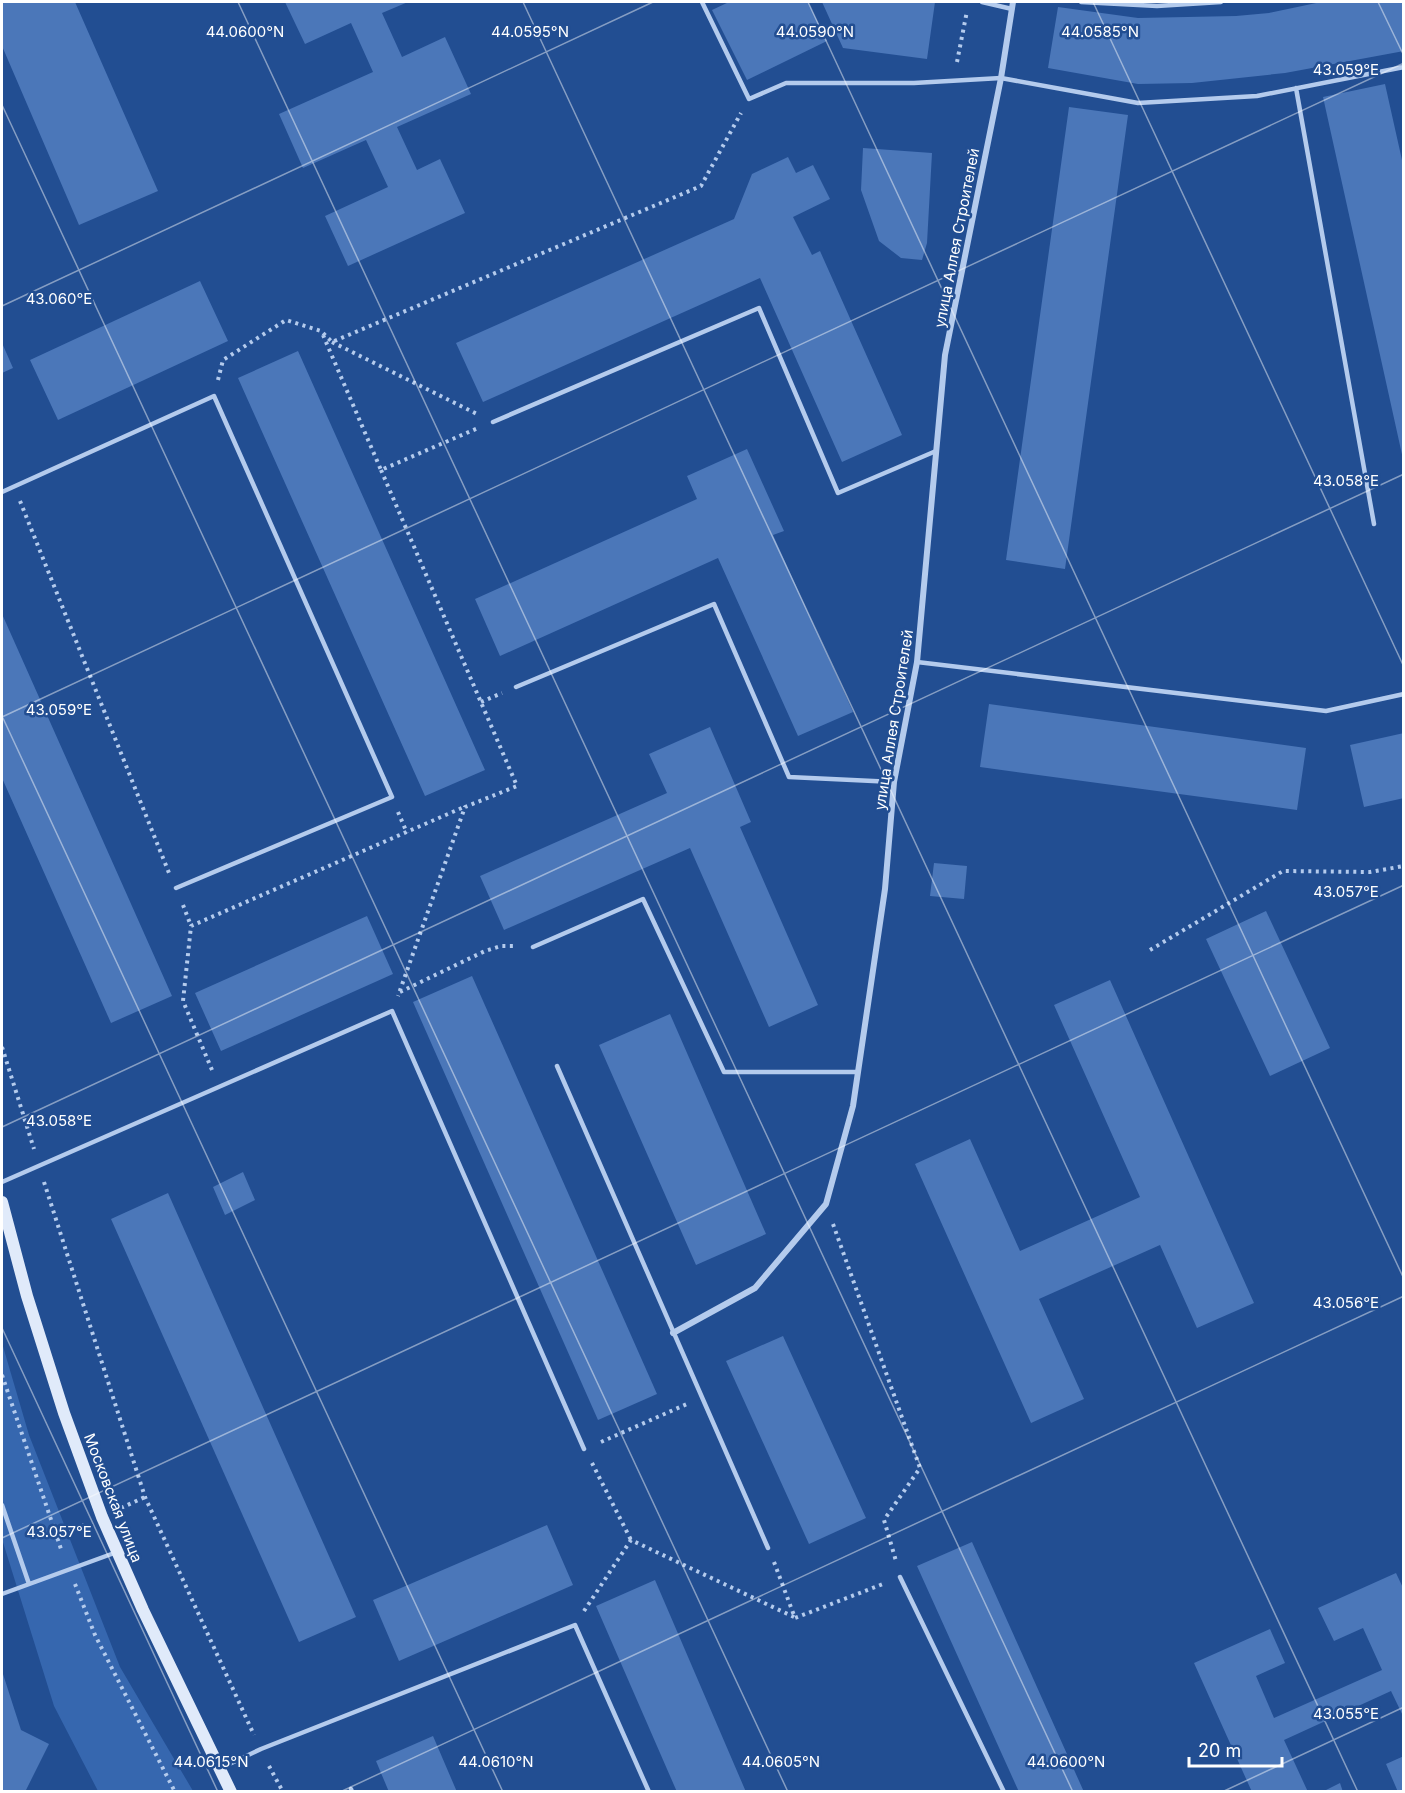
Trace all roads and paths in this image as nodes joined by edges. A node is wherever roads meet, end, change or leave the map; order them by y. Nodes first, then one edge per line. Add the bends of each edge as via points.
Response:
1 (702, 2) edge
2 (970, 2) edge
3 (982, 2) edge
4 (1081, 2) edge
5 (1221, 2) edge
6 (1013, 5) edge
7 (1404, 67) edge
8 (1001, 78) junction
9 (953, 81) junction
10 (1296, 88) junction
11 (748, 99) junction
12 (321, 331) junction
13 (332, 342) junction
14 (214, 396) junction
15 (493, 422) junction
16 (936, 451) junction
17 (381, 470) junction
18 (15, 486) junction
19 (2, 492) edge
20 (1374, 524) dead end
21 (917, 662) junction
22 (516, 687) dead end
23 (1404, 694) edge
24 (894, 782) junction
25 (465, 807) junction
26 (1404, 866) edge
27 (176, 888) joint
28 (501, 946) dead end
29 (533, 947) dead end
30 (1150, 950) dead end
31 (400, 992) junction
32 (392, 1011) junction
33 (2, 1047) edge
34 (557, 1066) dead end
35 (858, 1072) junction
36 (219, 1086) junction
37 (39, 1165) junction
38 (2, 1182) edge
39 (2, 1202) edge
40 (826, 1204) junction
41 (673, 1333) junction
42 (702, 1397) junction
43 (584, 1449) junction
44 (2, 1505) edge
45 (631, 1540) junction
46 (768, 1548) joint
47 (117, 1552) junction
48 (900, 1577) junction
49 (29, 1584) junction
50 (2, 1594) edge
51 (795, 1618) junction
52 (575, 1626) junction
53 (261, 1749) junction
54 (218, 1769) junction
55 (231, 1791) edge
56 (283, 1791) edge
57 (649, 1791) edge
58 (1004, 1791) edge

1 - 11 lane
2 - 9 path
3 - 6 lane
4 - 5 lane via 1157,6
6 - 8 street, улица Аллея Строителей
7 - 10 lane
8 - 9 lane
8 - 10 lane via 1138,103 1257,96
8 - 16 street, улица Аллея Строителей via 945,355
9 - 11 lane via 786,83
10 - 20 lane
11 - 13 path via 701,186
12 - 13 path
12 - 14 path via 286,320 223,360
12 - 17 path
13 - 15 path
14 - 18 lane
14 - 27 lane via 392,797
15 - 16 lane via 759,308 838,493
15 - 17 path
16 - 21 street, улица Аллея Строителей
17 - 25 path via 517,786
18 - 19 lane
18 - 27 path
21 - 23 lane via 1326,711
21 - 24 street, улица Аллея Строителей
22 - 24 lane via 714,604 789,777
24 - 35 street, улица Аллея Строителей via 885,889
25 - 31 path
25 - 36 path via 191,926 183,1001
26 - 30 path via 1370,872 1283,871
28 - 31 path
29 - 35 lane via 643,899 723,1072
31 - 32 path
32 - 36 lane
32 - 43 lane
33 - 37 path
34 - 41 lane
35 - 40 street, улица Аллея Строителей via 853,1106
36 - 37 lane
37 - 38 lane
37 - 53 path via 145,1497
39 - 47 street, Московская улица via 64,1413
40 - 41 street, улица Аллея Строителей via 755,1288
40 - 48 path via 920,1468 884,1520
41 - 42 lane
42 - 43 path
42 - 46 lane
43 - 45 path
44 - 49 lane
45 - 51 path
45 - 52 path
46 - 51 path
47 - 49 lane
47 - 54 street, Московская улица
48 - 51 path
48 - 58 lane
49 - 50 lane
52 - 53 lane
52 - 57 lane
53 - 54 lane
53 - 56 path
54 - 55 street, Московская улица

